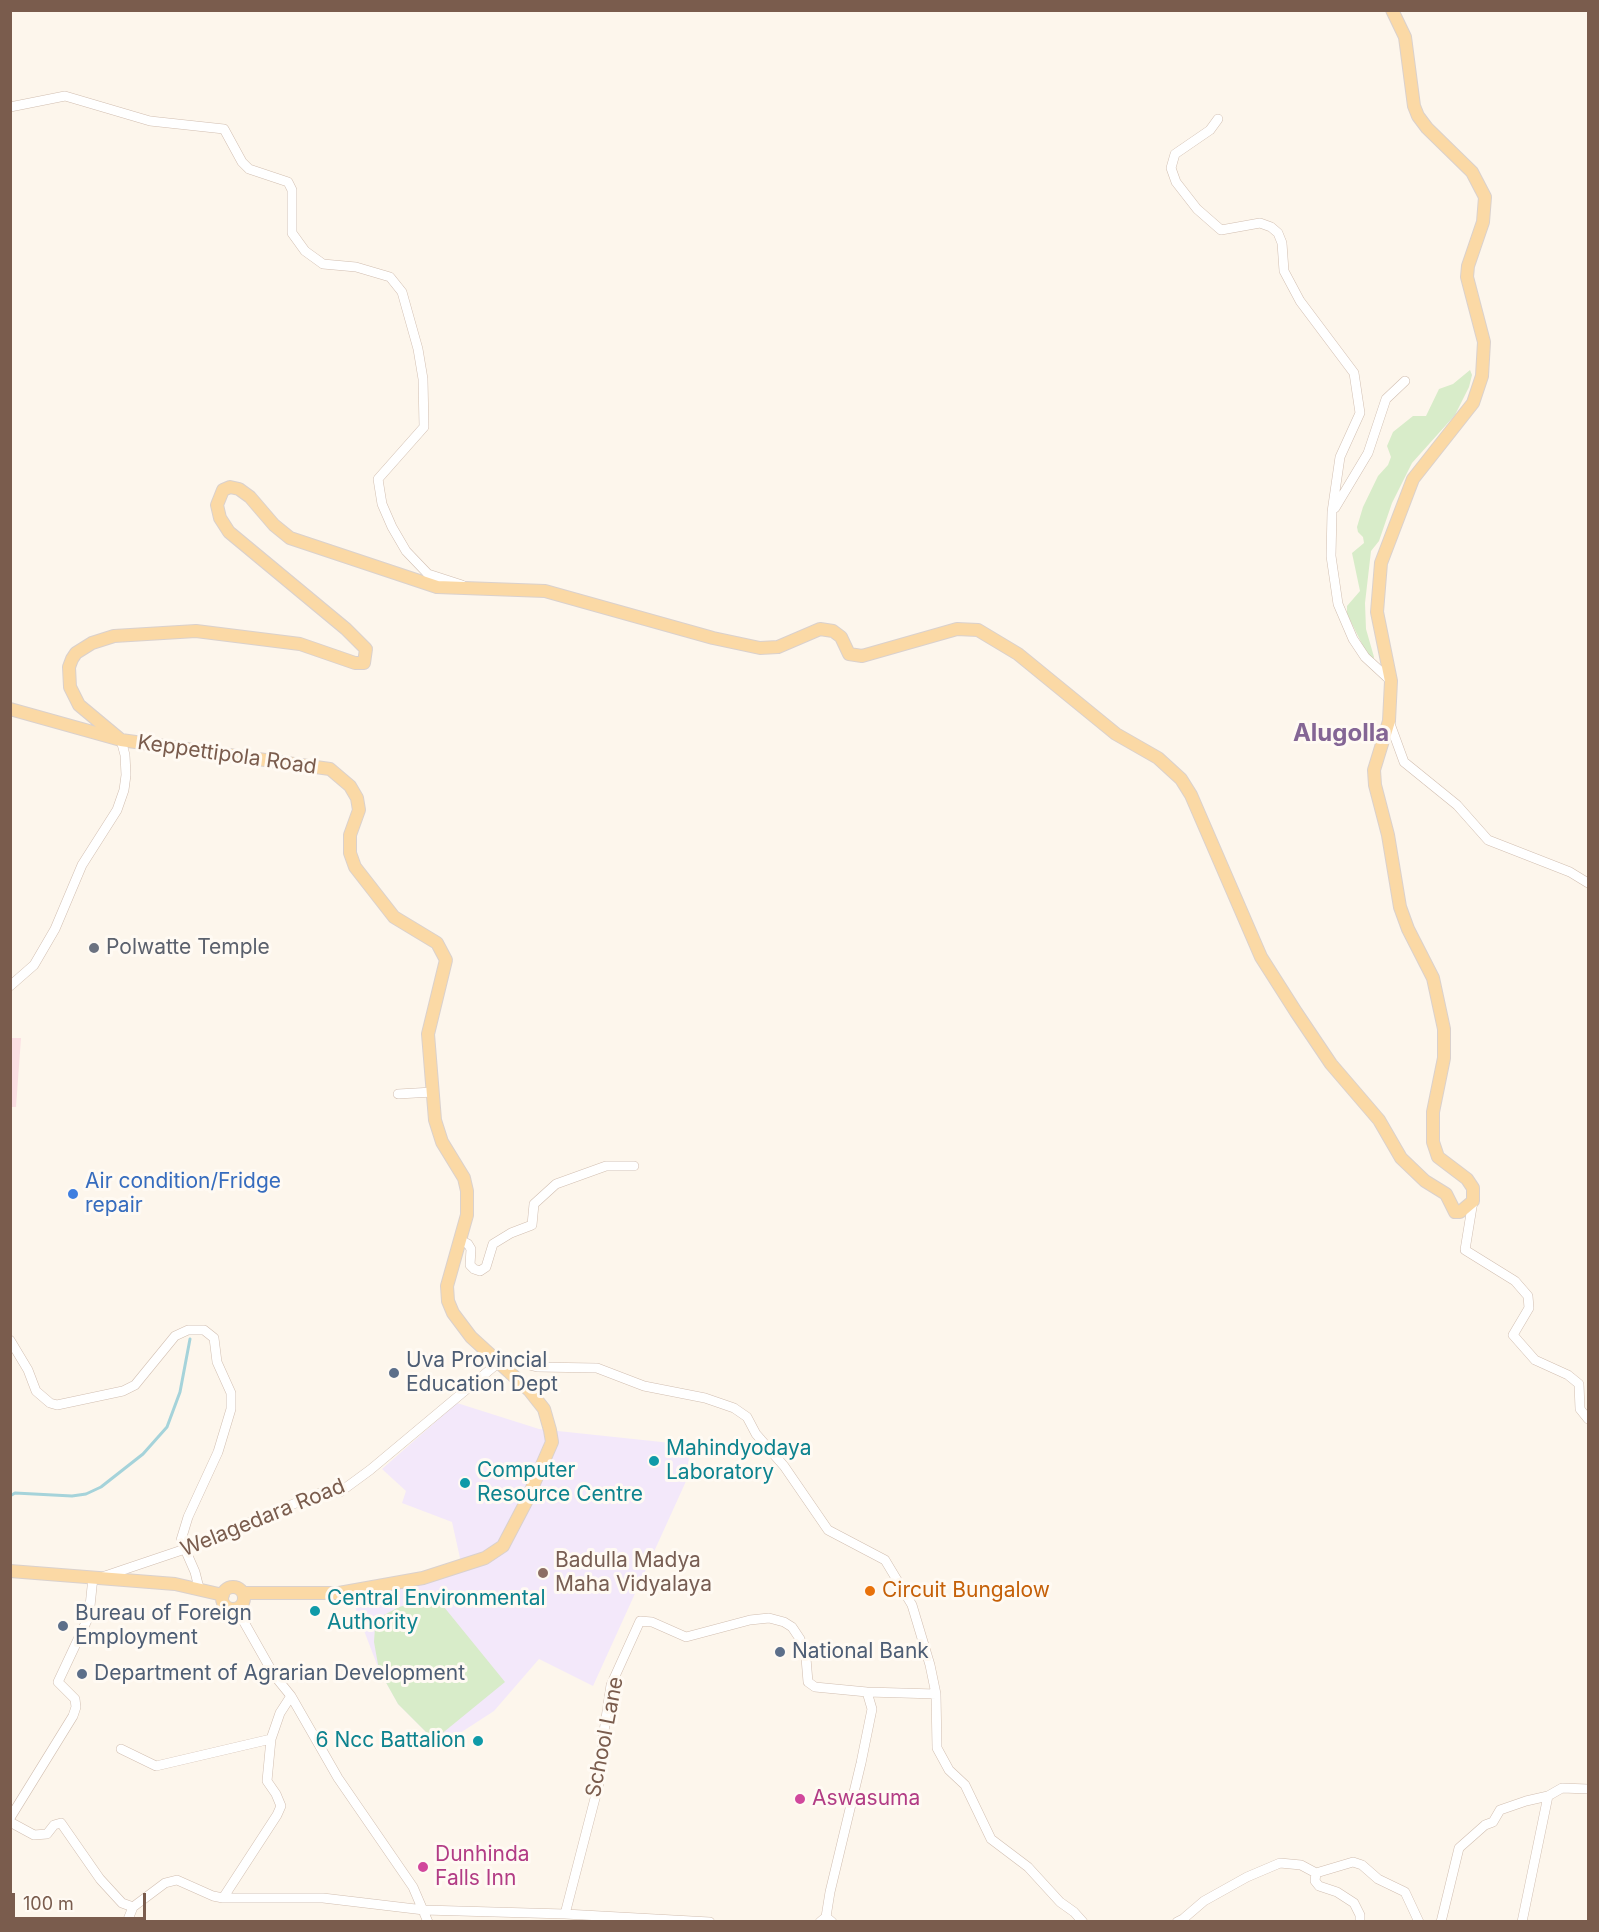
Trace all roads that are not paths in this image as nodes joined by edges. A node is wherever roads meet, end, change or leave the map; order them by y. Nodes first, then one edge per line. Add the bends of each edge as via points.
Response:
1 (1392, 10) edge
2 (10, 106) edge
3 (1218, 119) dead end
4 (1405, 381) dead end
5 (1332, 513) junction
6 (474, 589) junction
7 (1391, 681) junction
8 (10, 709) edge
9 (1389, 721) junction
10 (121, 740) junction
11 (1588, 883) edge
12 (10, 986) edge
13 (433, 1092) junction
14 (398, 1094) dead end
15 (634, 1166) dead end
16 (1473, 1202) junction
17 (460, 1240) junction
18 (10, 1340) edge
19 (498, 1364) junction
20 (1588, 1419) edge
21 (185, 1549) junction
22 (10, 1571) edge
23 (98, 1577) junction
24 (199, 1588) junction
25 (243, 1593) junction
26 (223, 1595) junction
27 (236, 1608) junction
28 (867, 1692) junction
29 (936, 1694) junction
30 (291, 1696) junction
31 (271, 1739) junction
32 (121, 1749) dead end
33 (1588, 1789) edge
34 (1548, 1796) junction
35 (10, 1818) edge
36 (10, 1822) edge
37 (1316, 1873) junction
38 (223, 1898) junction
39 (133, 1907) junction
40 (424, 1910) junction
41 (565, 1914) junction
42 (826, 1920) edge
43 (709, 1921) edge
44 (128, 1922) edge
45 (428, 1922) edge
46 (1083, 1922) edge
47 (1177, 1922) edge
48 (1360, 1922) edge
49 (1419, 1922) edge
50 (1441, 1922) edge
51 (1522, 1922) edge

1 - 7 main road via 1405,37 1418,116 1472,172 1485,197 1483,222 1467,277 1484,342 1482,376 1473,403 1413,479 1381,563 1377,612
2 - 6 street via 65,96 150,121 224,129 249,170 288,182 292,190 292,233 305,251 323,264 356,267 390,277 402,292 418,349 424,427 378,479 382,504 406,551 428,574
3 - 5 street via 1210,130 1175,154 1171,168 1176,182 1197,209 1221,230 1260,223 1278,233 1289,281 1354,373 1360,413 1340,457
4 - 5 street via 1386,399 1368,453
5 - 7 street via 1331,556 1338,604 1365,657
6 - 10 main road via 437,587 290,538 250,497 230,487 223,490 217,505 229,532 346,629 366,649 364,663 300,644 196,631 114,636 76,653 69,667 70,687 79,705
6 - 16 main road via 545,591 760,648 778,647 820,628 842,637 849,654 862,656 957,629 978,630 1018,654 1116,734 1158,758 1181,779 1261,957 1331,1064 1379,1120 1401,1158 1446,1194 1455,1212
7 - 9 main road
8 - 10 main road, Keppettipola Road
9 - 11 street via 1404,762 1457,804 1488,840
9 - 16 main road via 1374,770 1375,785 1400,907 1432,978 1444,1029 1433,1142 1438,1157 1467,1179 1473,1188
10 - 12 street via 126,775 117,810 82,865 56,929 34,965
10 - 13 main road, Keppettipola Road via 330,769 350,786 359,810 350,835 350,853 356,867 394,917 436,942 446,960 428,1034
13 - 14 street
13 - 17 main road, Keppettipola Road via 442,1142 464,1178 467,1191
15 - 17 street via 606,1166 556,1184 534,1204 532,1225 493,1244 486,1267 480,1271 470,1265 471,1249
16 - 20 street via 1465,1250 1515,1281 1528,1296 1528,1308 1513,1335 1535,1360 1579,1384 1580,1409
17 - 19 main road, Keppettipola Road via 447,1286 448,1300 471,1337
18 - 21 street via 36,1391 57,1405 135,1385 175,1336 188,1330 204,1330 214,1338 217,1362 231,1393 231,1409 218,1452 188,1517 182,1540
19 - 21 street, Welagedara Road via 340,1491 320,1493
19 - 25 main road, Keppettipola Road via 529,1390 544,1409 552,1442 503,1546 462,1567 402,1582 339,1593
19 - 29 street via 509,1359 537,1368 597,1368 644,1386 705,1398 747,1417 828,1530 885,1560 912,1605
21 - 23 street, Welagedara Road
21 - 24 street
22 - 23 main road
23 - 24 main road
23 - 35 street via 89,1616 58,1682 75,1699 73,1716
24 - 26 main road
25 - 26 main road via 234,1587
25 - 27 main road via 242,1604
26 - 27 main road via 226,1605
27 - 30 street via 274,1675
28 - 29 street, School Lane
28 - 41 street, School Lane via 815,1687 808,1682 800,1639 792,1626 784,1622 769,1618 750,1620 686,1636 640,1621 611,1685 600,1779
28 - 42 street via 872,1709
29 - 46 street via 937,1748 949,1770 965,1785 991,1839 1028,1867
30 - 31 street
30 - 40 street via 338,1778 413,1887
31 - 32 street via 156,1766
31 - 38 street via 267,1781 281,1806
33 - 34 street via 1562,1788
34 - 50 street via 1500,1810 1493,1822 1460,1848
34 - 51 street
36 - 39 street via 34,1835 47,1834 61,1823 100,1879 122,1903
37 - 47 street via 1301,1865 1280,1863 1204,1901
37 - 48 street via 1319,1886 1354,1903
37 - 49 street via 1353,1863 1362,1865 1378,1880 1405,1892
38 - 39 street via 177,1880 165,1883
38 - 40 street via 323,1898
39 - 44 street
40 - 41 street
40 - 45 street
41 - 43 street

